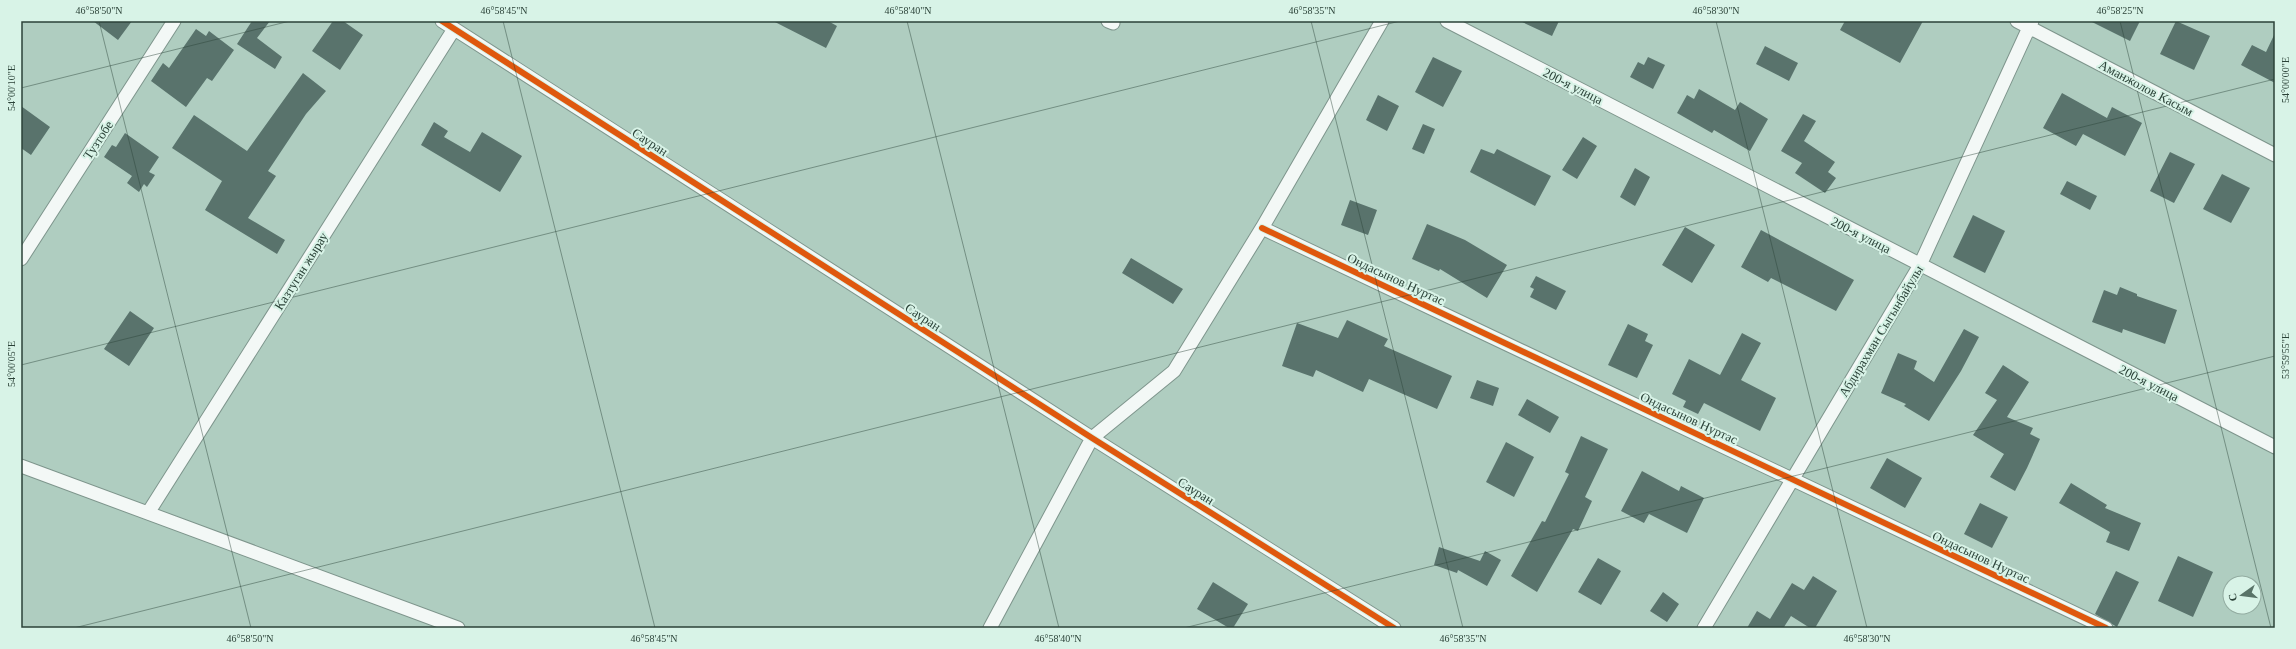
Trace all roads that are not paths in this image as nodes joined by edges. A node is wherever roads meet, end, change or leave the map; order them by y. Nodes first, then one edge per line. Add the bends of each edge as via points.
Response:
1 (174, 21) edge
2 (442, 21) edge
3 (1382, 21) edge
4 (1447, 21) edge
5 (2016, 21) edge
6 (2031, 24) edge
7 (454, 29) junction
8 (2275, 155) edge
9 (1262, 228) junction
10 (21, 259) edge
11 (1920, 265) junction
12 (1092, 438) junction
13 (2275, 447) edge
14 (21, 466) edge
15 (1793, 479) junction
16 (148, 513) junction
17 (458, 628) edge
18 (990, 628) edge
19 (1394, 628) edge
20 (1704, 628) edge
21 (2106, 628) edge

1 - 10 street, Тузтобе
2 - 7 street, Сауран
3 - 9 street
4 - 11 street, 200-я улица
5 - 6 street, Аманжолов Касым
6 - 8 street, Аманжолов Касым
6 - 11 street, Абдирахман Сыгынбайулы
7 - 12 street, Сауран
7 - 16 street, Казтуган жырау
9 - 12 street via 1174,371
9 - 15 street, Ондасынов Нуртас
11 - 13 street, 200-я улица
11 - 15 street, Абдирахман Сыгынбайулы
12 - 18 street
12 - 19 street, Сауран
14 - 16 street
15 - 20 street, Абдирахман Сыгынбайулы
15 - 21 street, Ондасынов Нуртас
16 - 17 street

